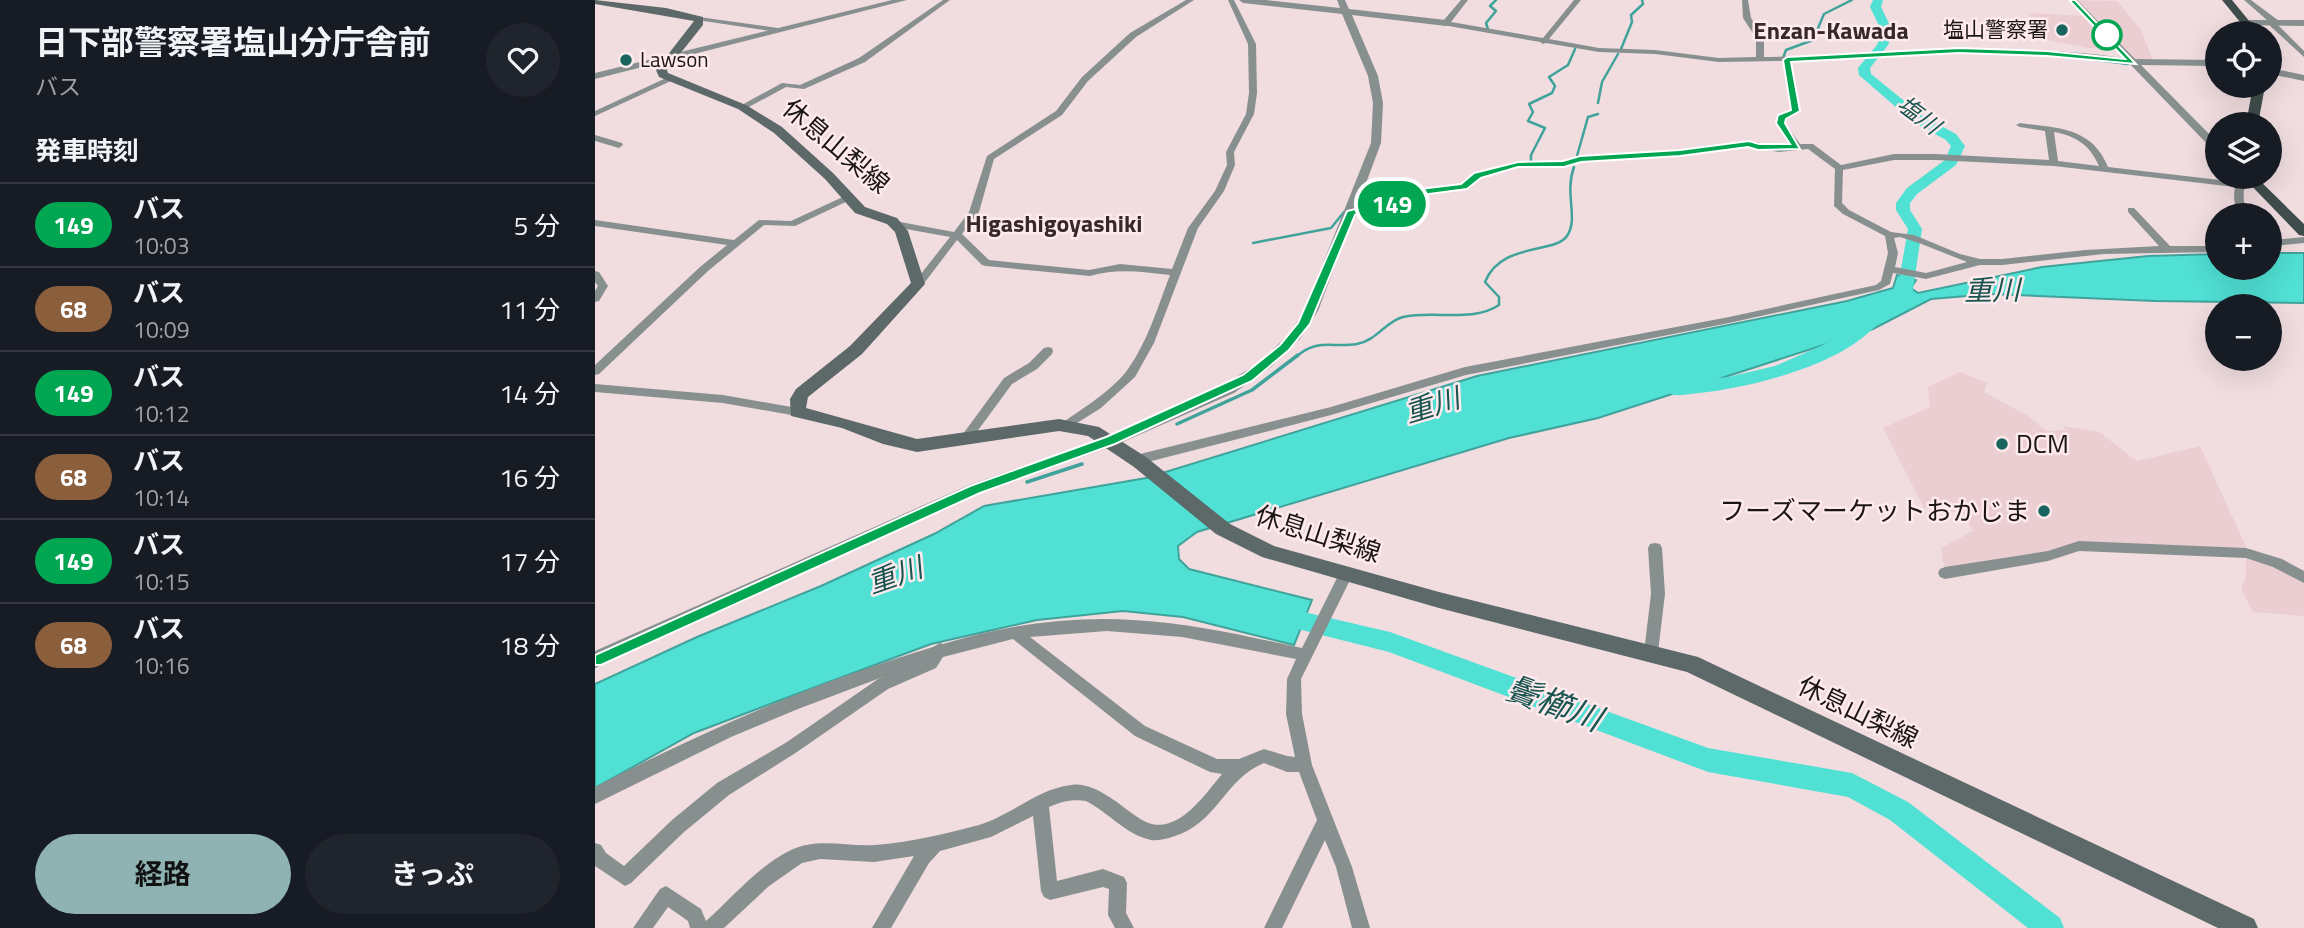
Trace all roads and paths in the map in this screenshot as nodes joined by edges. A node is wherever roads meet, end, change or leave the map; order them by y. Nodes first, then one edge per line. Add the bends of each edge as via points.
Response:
1 (903, 0) edge
2 (947, 0) edge
3 (1191, 0) edge
4 (1231, 0) edge
5 (1243, 0) edge
6 (1341, 0) edge
7 (1465, 0) edge
8 (1579, 0) edge
9 (1745, 0) edge
10 (2073, 0) edge
11 (2227, 0) edge
12 (2247, 0) edge
13 (597, 3) edge
14 (1346, 11) junction
15 (699, 19) junction
16 (2245, 21) edge
17 (2272, 21) edge
18 (2282, 22) edge
19 (1446, 23) junction
20 (2304, 23) edge
21 (778, 30) junction
22 (2282, 32) edge
23 (1545, 41) junction
24 (2304, 55) edge
25 (673, 56) junction
26 (1760, 59) junction
27 (1787, 60) junction
28 (2133, 62) junction
29 (2205, 63) edge
30 (2282, 73) edge
31 (595, 76) edge
32 (2304, 78) edge
33 (669, 80) junction
34 (742, 107) junction
35 (595, 114) edge
36 (2020, 125) dead end
37 (2049, 131) junction
38 (2205, 136) edge
39 (595, 138) edge
40 (619, 145) dead end
41 (1797, 147) junction
42 (2054, 163) junction
43 (1839, 168) junction
44 (2105, 170) junction
45 (2205, 177) edge
46 (2254, 189) edge
47 (847, 198) junction
48 (2131, 210) dead end
49 (1351, 213) junction
50 (595, 223) edge
51 (895, 224) junction
52 (2304, 232) edge
53 (957, 235) junction
54 (1893, 235) junction
55 (2304, 240) edge
56 (2282, 241) edge
57 (733, 243) junction
58 (2166, 248) junction
59 (2205, 249) edge
60 (1979, 262) junction
61 (1888, 269) junction
62 (1175, 272) junction
63 (595, 274) edge
64 (918, 284) junction
65 (595, 299) edge
66 (1048, 351) dead end
67 (595, 371) edge
68 (595, 388) edge
69 (797, 412) junction
70 (1069, 424) junction
71 (964, 441) junction
72 (1111, 441) junction
73 (1138, 461) junction
74 (1655, 548) dead end
75 (1945, 573) dead end
76 (1346, 574) junction
77 (2304, 577) edge
78 (1015, 633) junction
79 (940, 649) junction
80 (1651, 652) junction
81 (1305, 655) junction
82 (595, 660) edge
83 (1304, 765) junction
84 (1241, 766) junction
85 (595, 796) edge
86 (1040, 803) junction
87 (1326, 820) junction
88 (937, 842) junction
89 (595, 851) edge
90 (642, 928) edge
91 (699, 928) edge
92 (711, 928) edge
93 (881, 928) edge
94 (1125, 928) edge
95 (1273, 928) edge
96 (1360, 928) edge
97 (2245, 928) edge

1 - 21 street
2 - 34 street via 862,60 801,87 785,85
3 - 53 street via 1133,35 1085,79 1059,113 990,158 974,212
4 - 62 street via 1252,44 1253,106 1234,140 1231,165 1193,228
5 - 14 street
6 - 14 street
7 - 19 street
8 - 23 street
9 - 26 street via 1747,18 1760,38
10 - 28 street
11 - 16 main road
12 - 17 street
13 - 15 main road
14 - 19 street
14 - 49 street via 1373,76 1379,116 1373,154
15 - 21 street
15 - 25 main road
18 - 20 street
19 - 23 street
21 - 25 street
22 - 24 street
23 - 26 street via 1719,60
25 - 31 street
25 - 33 main road via 661,70
26 - 27 street
27 - 28 street via 1959,51 2047,53
27 - 41 street via 1796,111 1781,117 1781,123
28 - 29 street
28 - 38 street
30 - 32 street
33 - 34 main road, 休息山梨線
33 - 35 street
34 - 47 main road, 休息山梨線 via 778,130
36 - 37 street
37 - 42 street
37 - 44 street via 2088,143 2097,150
39 - 40 street
41 - 43 street via 1810,146
41 - 49 street via 1749,144 1564,164 1518,164 1478,176 1464,186 1411,193 1400,201
42 - 43 street via 1894,157
42 - 44 street
43 - 54 street via 1839,207
44 - 45 street
46 - 52 main road
47 - 51 main road, 休息山梨線 via 866,213
47 - 57 street via 792,224 762,222
48 - 58 street
49 - 72 street via 1311,311 1284,347 1229,389
50 - 57 street
51 - 53 street
51 - 64 main road, 休息山梨線
53 - 62 street via 986,263 1090,273 1100,268
53 - 64 street
54 - 60 street
54 - 61 street
55 - 56 street
57 - 67 street
58 - 59 street
58 - 60 street
60 - 61 street via 1926,276
61 - 73 street via 1886,282 1853,294 1465,371
62 - 70 street via 1149,343 1131,373
63 - 65 street via 603,286
64 - 69 main road via 856,350 802,393
66 - 71 street via 1008,381
68 - 69 street via 723,399
69 - 71 main road, 休息山梨線 via 849,424 909,446
70 - 71 main road, 休息山梨線
70 - 72 main road, 休息山梨線
72 - 73 main road, 休息山梨線
72 - 82 street via 975,489
73 - 76 main road, 休息山梨線 via 1223,529 1269,552
74 - 80 street via 1658,593
75 - 77 street via 2048,556 2079,546 2246,553
76 - 80 main road, 休息山梨線
76 - 81 street
78 - 79 street
78 - 81 street via 1107,625 1164,627
78 - 84 street via 1140,731 1216,767
79 - 85 street via 752,719
79 - 89 street via 931,663 883,684 723,789 625,877
80 - 97 main road, 休息山梨線 via 1741,687
81 - 83 street via 1294,679 1294,714
83 - 84 street via 1264,756
83 - 87 street
84 - 86 street via 1186,826 1156,833 1089,794 1066,794
86 - 88 street via 1000,827
86 - 94 street via 1051,891 1103,878 1118,883 1117,915
87 - 95 street
87 - 96 street
88 - 92 street via 857,854 819,849 796,857
88 - 93 street via 923,857
90 - 91 street via 666,895 695,915

